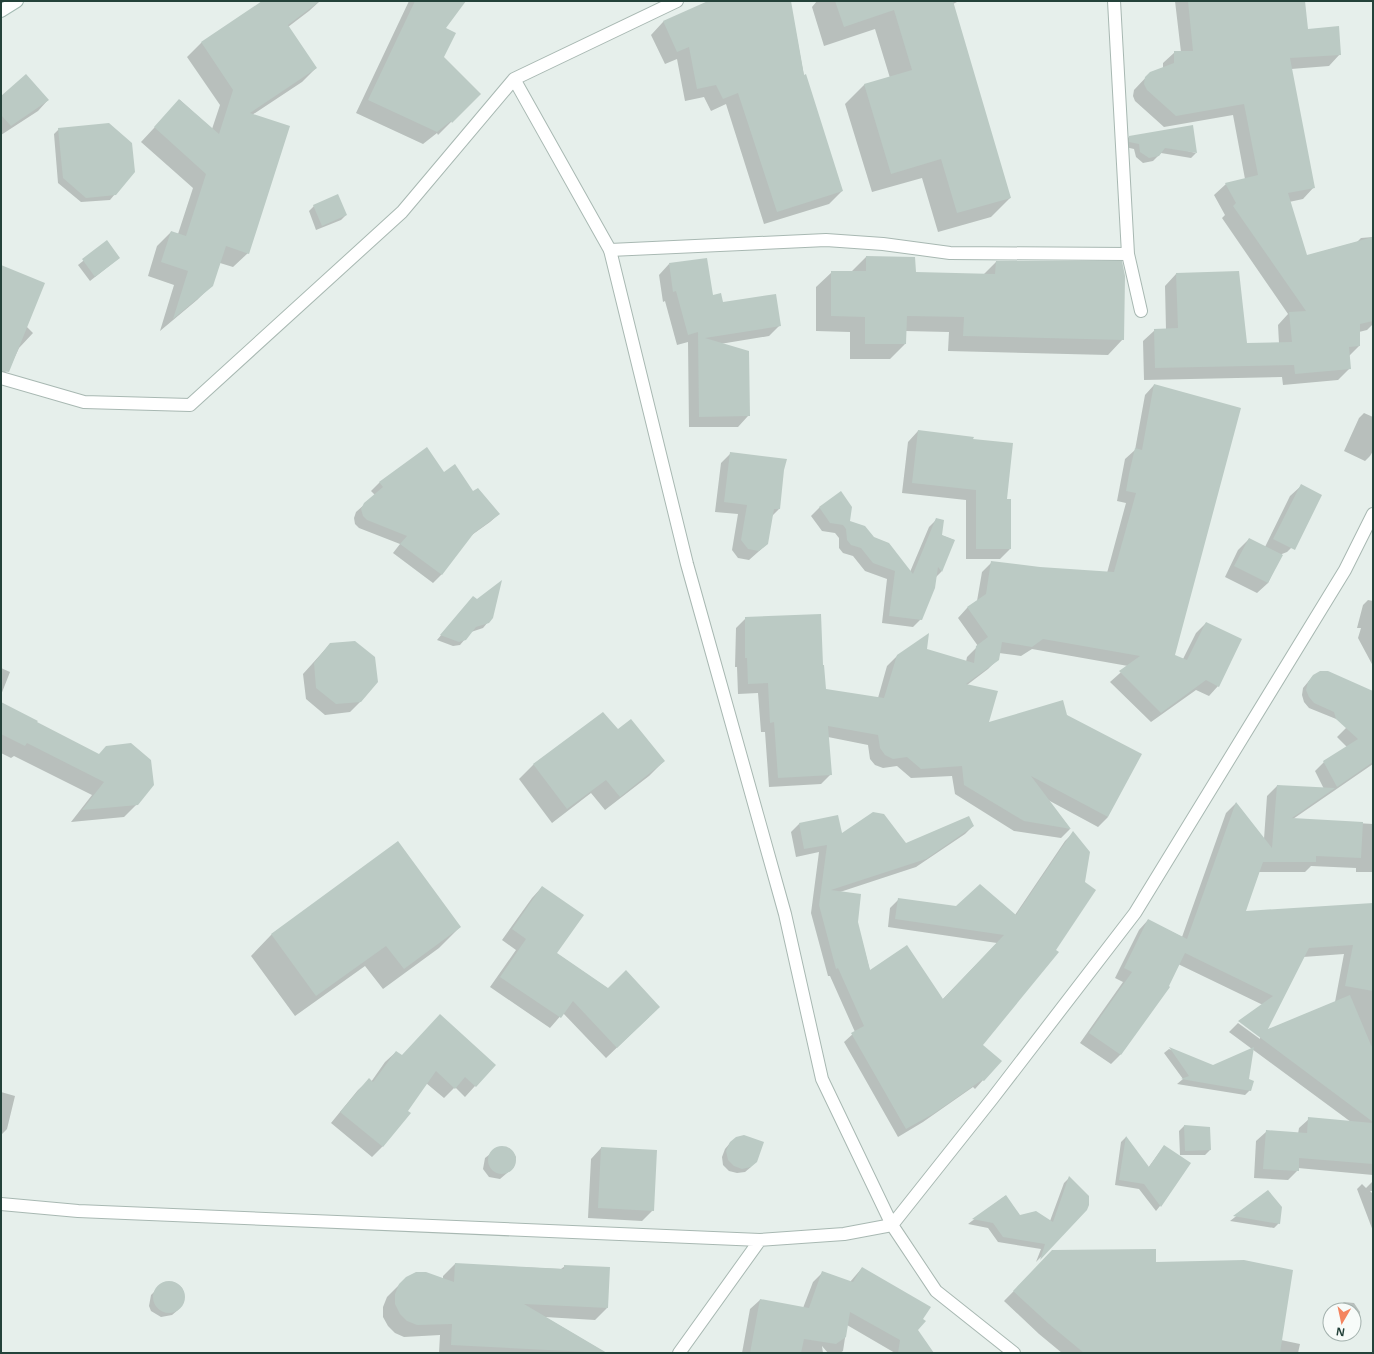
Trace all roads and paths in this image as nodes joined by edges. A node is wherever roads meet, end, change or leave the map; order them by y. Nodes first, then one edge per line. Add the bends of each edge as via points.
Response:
1 (17, 1) edge
2 (677, 1) edge
3 (1114, 1) edge
4 (1, 11) edge
5 (514, 79) junction
6 (610, 250) junction
7 (1128, 254) junction
8 (1141, 311) dead end
9 (1, 378) edge
10 (1373, 514) edge
11 (1, 1204) edge
12 (892, 1225) junction
13 (760, 1240) junction
14 (679, 1353) edge
15 (1014, 1353) edge

1 - 4 street
2 - 5 street
3 - 7 street
5 - 6 street
5 - 9 street via 402,212 190,405 84,402
6 - 7 street via 826,240 950,253
6 - 12 street via 687,564 785,914 822,1079
7 - 8 street
10 - 12 street via 1346,570 1135,913
11 - 13 street via 78,1211
12 - 13 street via 844,1234
12 - 15 street via 936,1291
13 - 14 street

